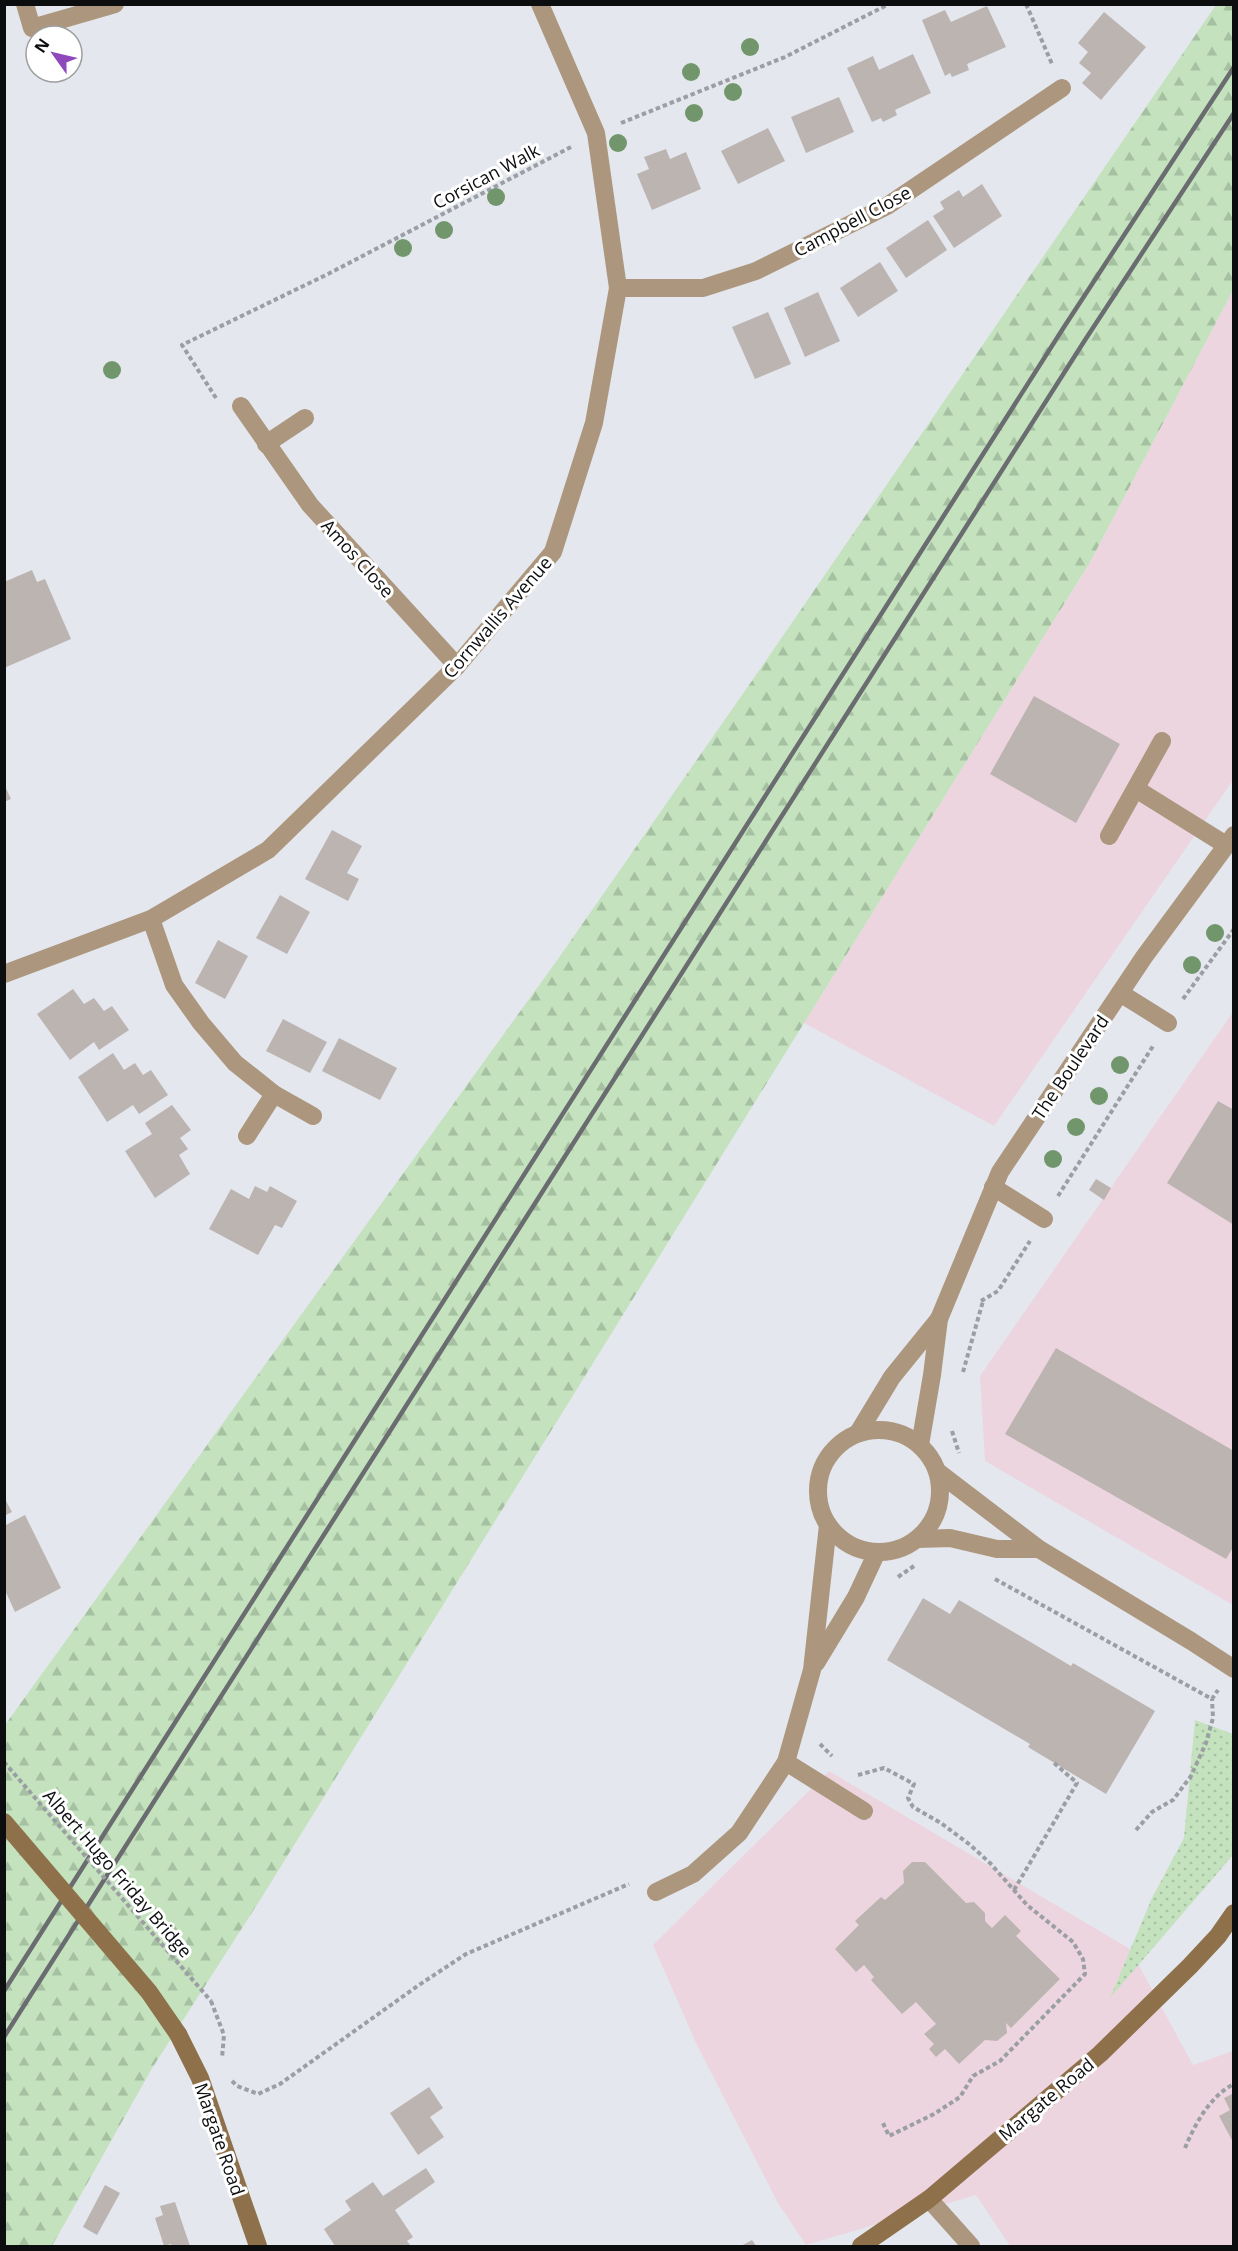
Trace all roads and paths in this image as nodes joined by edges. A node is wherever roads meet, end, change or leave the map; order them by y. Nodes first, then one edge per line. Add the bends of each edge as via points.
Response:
1 (25, 4) edge
2 (115, 4) edge
3 (540, 4) edge
4 (889, 4) edge
5 (1026, 4) edge
6 (1062, 88) joint
7 (596, 133) junction
8 (618, 288) junction
9 (241, 406) joint
10 (305, 418) dead end
11 (266, 444) junction
12 (457, 666) junction
13 (1162, 741) dead end
14 (1136, 789) junction
15 (1109, 837) dead end
16 (1230, 840) edge
17 (151, 920) junction
18 (1233, 929) edge
19 (4, 974) edge
20 (1120, 993) junction
21 (1168, 1023) junction
22 (274, 1094) junction
23 (314, 1116) dead end
24 (247, 1136) dead end
25 (993, 1187) junction
26 (1044, 1219) junction
27 (949, 1294) junction
28 (983, 1301) junction
29 (939, 1319) junction
30 (962, 1375) dead end
31 (952, 1427) dead end
32 (858, 1433) junction
33 (920, 1445) junction
34 (961, 1456) dead end
35 (938, 1472) junction
36 (828, 1525) junction
37 (918, 1539) junction
38 (1039, 1549) junction
39 (878, 1552) junction
40 (918, 1565) dead end
41 (985, 1573) dead end
42 (894, 1580) dead end
43 (1233, 1668) edge
44 (812, 1670) junction
45 (1212, 1699) junction
46 (816, 1741) dead end
47 (4, 1762) edge
48 (786, 1762) junction
49 (1054, 1763) dead end
50 (838, 1764) dead end
51 (851, 1773) dead end
52 (864, 1811) dead end
53 (4, 1822) edge
54 (1136, 1830) dead end
55 (1014, 1890) junction
56 (656, 1892) joint
57 (1233, 1913) edge
58 (1233, 1925) edge
59 (1218, 1936) junction
60 (222, 2068) junction
61 (200, 2078) junction
62 (1233, 2084) edge
63 (883, 2123) dead end
64 (1185, 2148) dead end
65 (929, 2199) junction
66 (258, 2247) edge
67 (861, 2247) edge
68 (971, 2247) edge

1 - 2 street via 32,28
3 - 7 street, Cornwallis Avenue
4 - 7 path, Corsican Walk via 785,57
5 - 6 path
6 - 8 street, Campbell Close via 887,206 756,271 703,288
7 - 8 street, Cornwallis Avenue
7 - 9 path, Corsican Walk via 328,274 182,345 213,396 225,405
8 - 12 street, Cornwallis Avenue via 594,423 553,552
9 - 11 street, Amos Close
10 - 11 street
11 - 12 street, Amos Close via 310,505
12 - 17 street, Cornwallis Avenue via 268,850
13 - 14 street
14 - 15 street
14 - 16 street
16 - 20 street, The Boulevard
17 - 19 street, Cornwallis Avenue
17 - 22 street via 174,985 235,1063
18 - 21 path
20 - 21 street
20 - 25 street, The Boulevard
21 - 26 path
22 - 23 street
22 - 24 street
25 - 26 street
25 - 27 street, The Boulevard
26 - 28 path via 998,1291
27 - 28 path
27 - 29 street, The Boulevard
28 - 30 path
29 - 32 street, The Boulevard via 892,1377
29 - 33 street, The Boulevard
31 - 34 path
32 - 33 street via 879,1430 901,1434
32 - 36 street via 839,1444 826,1462 819,1483 819,1504
33 - 35 street
35 - 37 street via 940,1496 933,1520
35 - 38 street
36 - 39 street via 849,1545
36 - 44 street
37 - 38 street via 950,1538 997,1549
37 - 39 street via 899,1549
38 - 43 street
39 - 44 street via 856,1598
40 - 42 path
41 - 45 path
43 - 45 path
44 - 48 street
45 - 54 path via 1213,1718 1191,1776 1173,1800 1152,1812
46 - 50 path
47 - 60 path, Albert Hugo Friday Bridge, bridge via 211,2001 224,2036
48 - 52 street
48 - 56 street via 739,1833 693,1874
49 - 55 path via 1077,1783
51 - 55 path via 858,1775 884,1768 914,1784 908,1798 914,1807 969,1845
53 - 61 street, Margate Road, bridge via 149,1992
55 - 63 path via 1073,1942 1083,1959 1085,1974 1000,2061 973,2076 960,2097 889,2136
56 - 60 path via 637,1881 466,1954 310,2064 258,2094 237,2086
57 - 59 street, Margate Road
58 - 59 street, Margate Road
59 - 65 street, Margate Road via 1100,2054
60 - 61 path
61 - 66 street, Margate Road
62 - 64 path via 1210,2104
65 - 67 street, Margate Road
65 - 68 street

